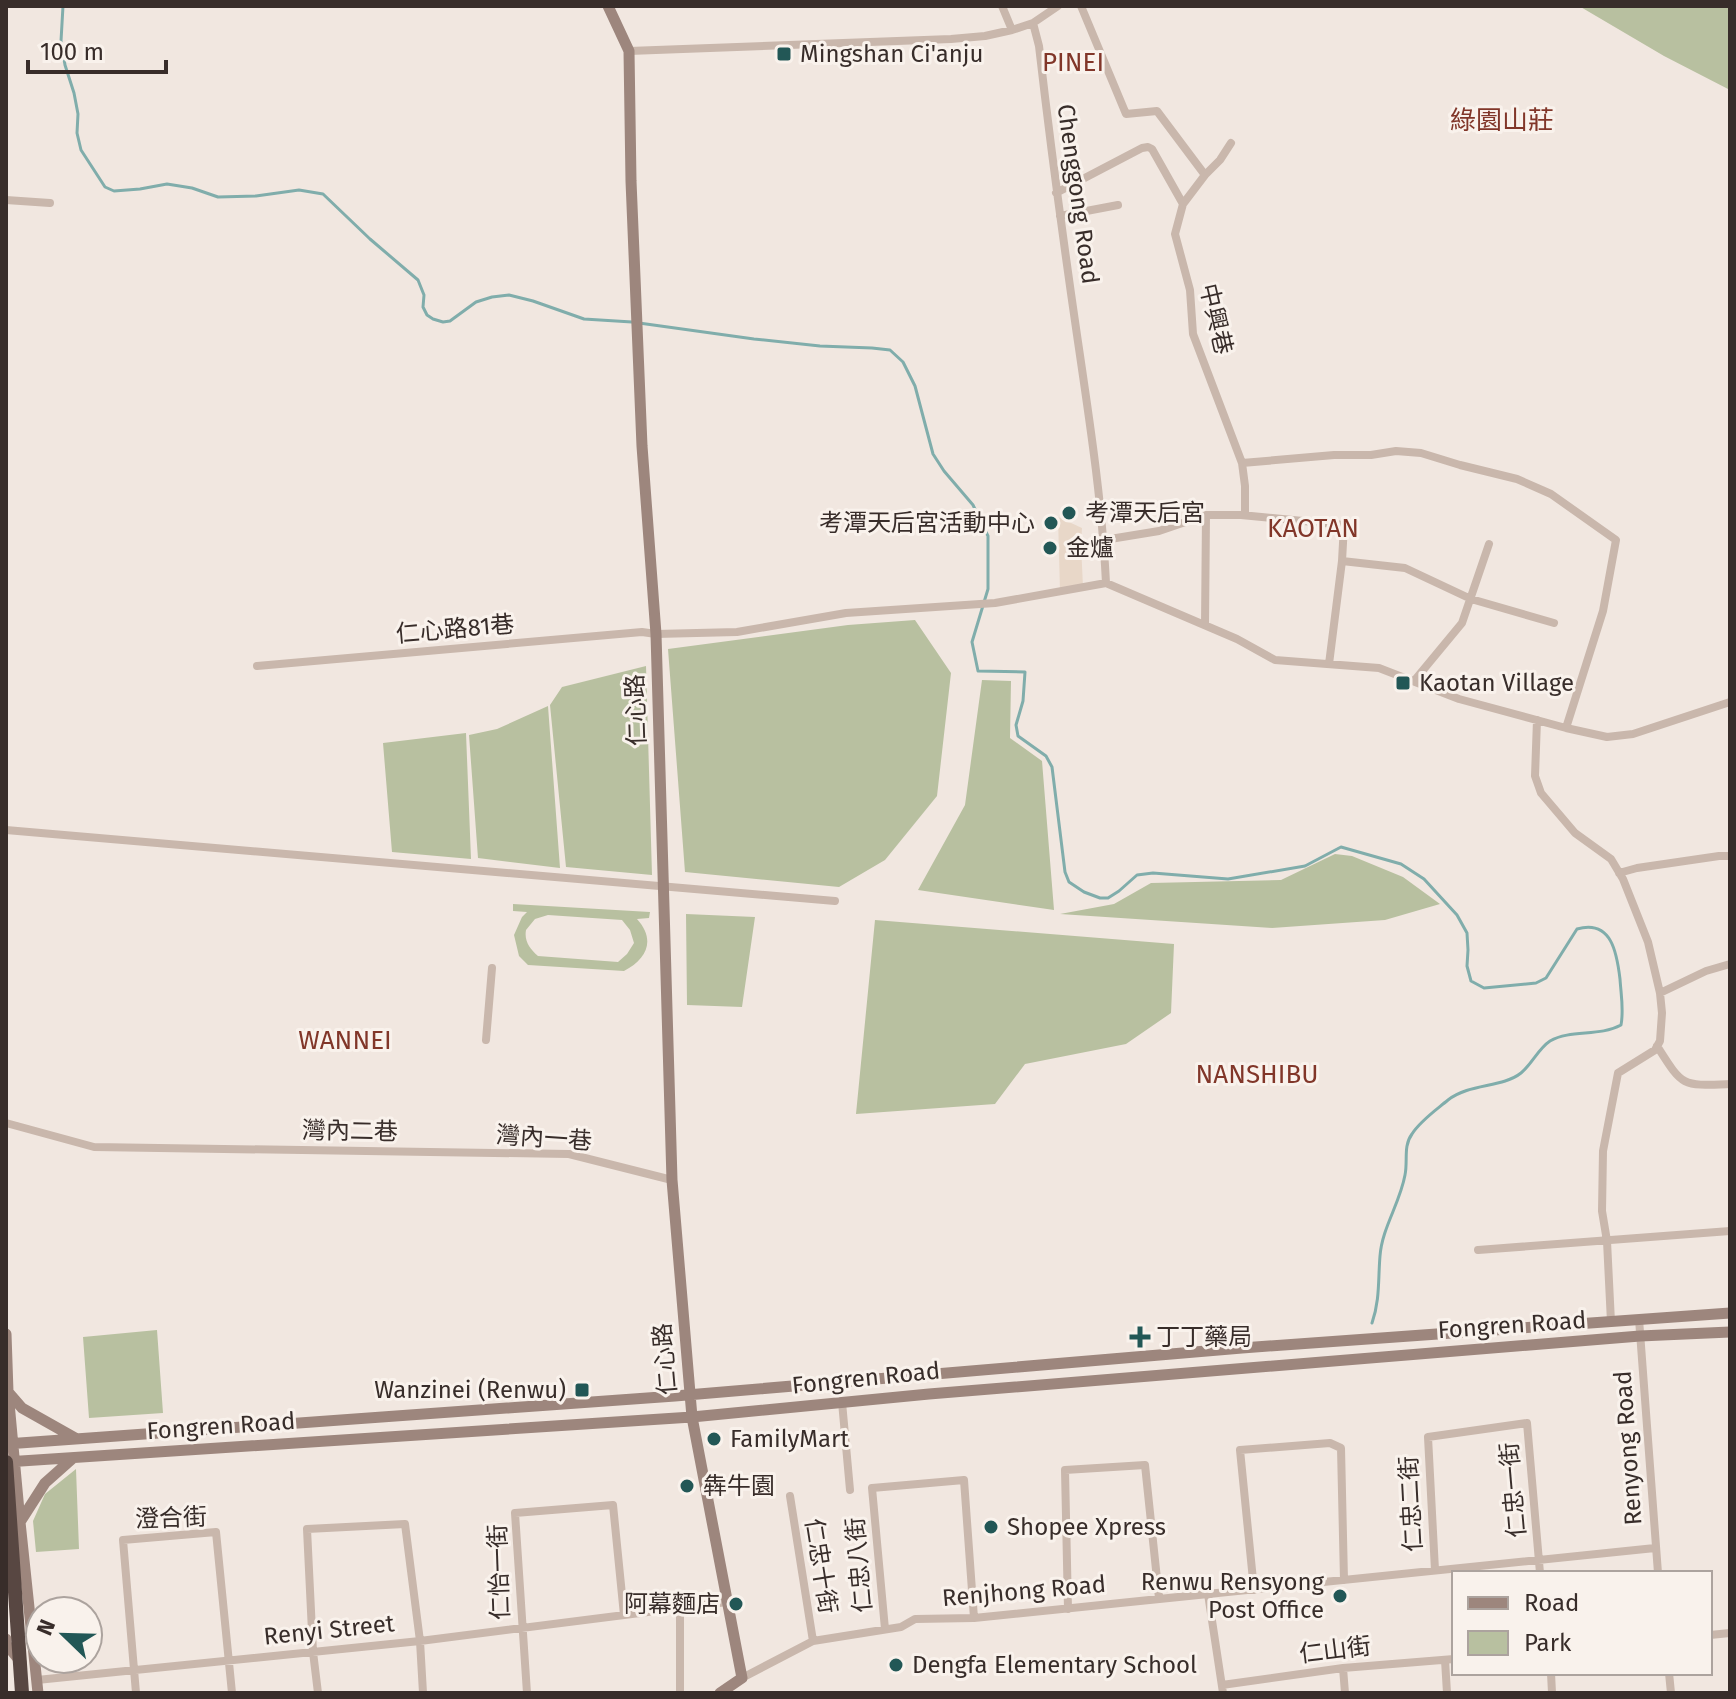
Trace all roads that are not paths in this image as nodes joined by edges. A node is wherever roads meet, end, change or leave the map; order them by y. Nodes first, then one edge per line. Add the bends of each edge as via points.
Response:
1 (608, 6) edge
2 (1002, 6) edge
3 (1058, 6) edge
4 (1081, 6) edge
5 (1033, 23) junction
6 (1012, 30) junction
7 (629, 51) junction
8 (1231, 143) dead end
9 (1205, 175) junction
10 (1056, 193) junction
11 (6, 200) edge
12 (50, 203) dead end
13 (1183, 204) junction
14 (1118, 205) dead end
15 (1060, 216) junction
16 (1242, 463) junction
17 (1206, 515) junction
18 (1245, 515) junction
19 (1104, 540) junction
20 (1489, 544) dead end
21 (1342, 561) junction
22 (1106, 583) junction
23 (1471, 599) junction
24 (1554, 623) dead end
25 (1205, 625) junction
26 (656, 634) junction
27 (1329, 664) junction
28 (257, 666) dead end
29 (1414, 681) junction
30 (1730, 702) edge
31 (1537, 720) junction
32 (1566, 728) junction
33 (6, 830) edge
34 (1730, 856) edge
35 (1619, 873) junction
36 (663, 886) junction
37 (835, 901) dead end
38 (1730, 964) edge
39 (492, 968) dead end
40 (1660, 993) junction
41 (486, 1040) dead end
42 (1657, 1046) junction
43 (1730, 1084) edge
44 (6, 1123) edge
45 (411, 1152) joint
46 (672, 1180) junction
47 (1730, 1231) edge
48 (1607, 1241) junction
49 (1478, 1250) dead end
50 (1730, 1313) edge
51 (1639, 1319) junction
52 (1611, 1322) junction
53 (1730, 1332) edge
54 (6, 1334) edge
55 (1640, 1336) junction
56 (8, 1392) junction
57 (690, 1395) junction
58 (842, 1402) junction
59 (692, 1417) junction
60 (1428, 1437) joint
61 (77, 1439) junction
62 (10, 1444) edge
63 (72, 1459) junction
64 (9, 1462) edge
65 (850, 1490) dead end
66 (790, 1496) dead end
67 (20, 1522) junction
68 (1655, 1548) junction
69 (1539, 1559) junction
70 (1435, 1570) junction
71 (1540, 1571) edge
72 (1658, 1571) edge
73 (1344, 1580) junction
74 (1254, 1590) junction
75 (1208, 1594) junction
76 (1159, 1598) junction
77 (727, 1602) junction
78 (680, 1608) junction
79 (1068, 1609) junction
80 (624, 1615) junction
81 (974, 1618) junction
82 (522, 1628) junction
83 (885, 1629) junction
84 (6, 1639) edge
85 (420, 1641) junction
86 (813, 1641) junction
87 (313, 1652) junction
88 (1450, 1659) edge
89 (230, 1661) junction
90 (1343, 1668) junction
91 (134, 1671) junction
92 (742, 1678) junction
93 (38, 1687) edge
94 (1222, 1689) edge
95 (22, 1693) edge
96 (136, 1693) edge
97 (232, 1693) edge
98 (318, 1693) edge
99 (423, 1693) edge
100 (527, 1693) edge
101 (680, 1693) edge
102 (720, 1693) edge
103 (1345, 1693) edge
104 (1447, 1693) edge

1 - 7 main road, 仁心路
2 - 6 street
3 - 5 street
4 - 9 street via 1126,114 1157,111
5 - 6 street
5 - 10 street, Chenggong Road
6 - 7 street via 951,39
7 - 26 main road, 仁心路 via 642,446
8 - 9 street, 中興巷
9 - 13 street, 中興巷
10 - 13 street via 1148,147
10 - 15 street, Chenggong Road
11 - 12 street
13 - 16 street, 中興巷 via 1175,234 1190,290 1193,334
14 - 15 street
15 - 19 street, Chenggong Road
16 - 18 street, 中興巷
16 - 32 street via 1421,453 1517,479 1551,494 1616,540 1603,611
17 - 18 street
17 - 19 street via 1159,531
17 - 25 street
18 - 21 street via 1344,525
19 - 22 street, Chenggong Road
20 - 23 street
21 - 23 street via 1405,568
21 - 27 street
22 - 25 street
22 - 26 street via 995,603 846,613 737,632
23 - 24 street
23 - 29 street via 1462,623
25 - 27 street via 1275,660
26 - 28 street, 仁心路81巷
26 - 36 main road, 仁心路
27 - 29 street via 1379,668
29 - 31 street
30 - 32 street via 1633,734 1607,737
31 - 32 street
31 - 35 street via 1535,776 1541,793 1575,833 1611,859
33 - 36 street
34 - 35 street
35 - 40 street via 1648,942
36 - 37 street
36 - 46 main road, 仁心路
38 - 40 street
39 - 41 street
40 - 42 street
42 - 43 street via 1682,1081
42 - 48 street via 1618,1073 1615,1084 1603,1151
44 - 45 street, 灣內二巷 via 94,1147
45 - 46 street, 灣內一巷 via 569,1154
46 - 57 main road, 仁心路
47 - 48 street
48 - 49 street
48 - 52 street
50 - 51 main road, Fongren Road
51 - 52 main road, Fongren Road
51 - 55 street, Renyong Road
52 - 57 main road, Fongren Road
53 - 55 main road, Fongren Road
54 - 56 main road
55 - 58 main road, Fongren Road
55 - 68 street, Renyong Road
56 - 61 main road via 22,1408
56 - 62 main road
57 - 59 main road, 仁心路
57 - 61 main road, Fongren Road
58 - 59 main road, Fongren Road
58 - 65 street
59 - 63 main road, Fongren Road
59 - 77 main road, 仁心路
60 - 69 street, 仁忠一街 via 1527,1423
60 - 70 street, 仁忠二街
61 - 62 main road, Fongren Road
62 - 64 main road
63 - 64 main road, Fongren Road
63 - 67 main road via 45,1483
64 - 67 main road
64 - 95 highway, bridge
66 - 86 street, 仁忠十街
67 - 93 main road
68 - 69 street, Renjhong Road
68 - 72 street, Renyong Road
69 - 70 street, Renjhong Road
69 - 71 street
70 - 73 street, Renjhong Road
73 - 74 street, Renjhong Road
73 - 74 street via 1341,1448 1330,1443 1240,1450
74 - 75 street, Renjhong Road
75 - 76 street, Renjhong Road
75 - 94 street
76 - 79 street, Renjhong Road
76 - 79 street via 1145,1465 1065,1470
77 - 78 street, Renyi Street
77 - 92 main road, 仁心路
78 - 80 street, Renyi Street
78 - 101 street
79 - 81 street, Renjhong Road
80 - 82 street, Renyi Street
80 - 82 street, 仁怡一街 via 613,1505 515,1513
81 - 83 street, Renjhong Road via 915,1619
81 - 83 street, 仁忠八街 via 964,1480 872,1488
82 - 85 street, Renyi Street
82 - 100 street, 仁怡一街
83 - 86 street, Renjhong Road
84 - 93 main road
85 - 87 street, Renyi Street
85 - 87 street via 405,1524 307,1529
85 - 99 street
86 - 92 street, Renjhong Road
87 - 89 street, Renyi Street
87 - 98 street
88 - 90 street, 仁山街
88 - 104 street
89 - 91 street, Renyi Street
89 - 91 street, 澄合街 via 216,1532 160,1535 123,1540
89 - 97 street, 澄合街
90 - 94 street, 仁山街
90 - 103 street
91 - 93 street, Renyi Street
91 - 96 street, 澄合街
92 - 102 main road

